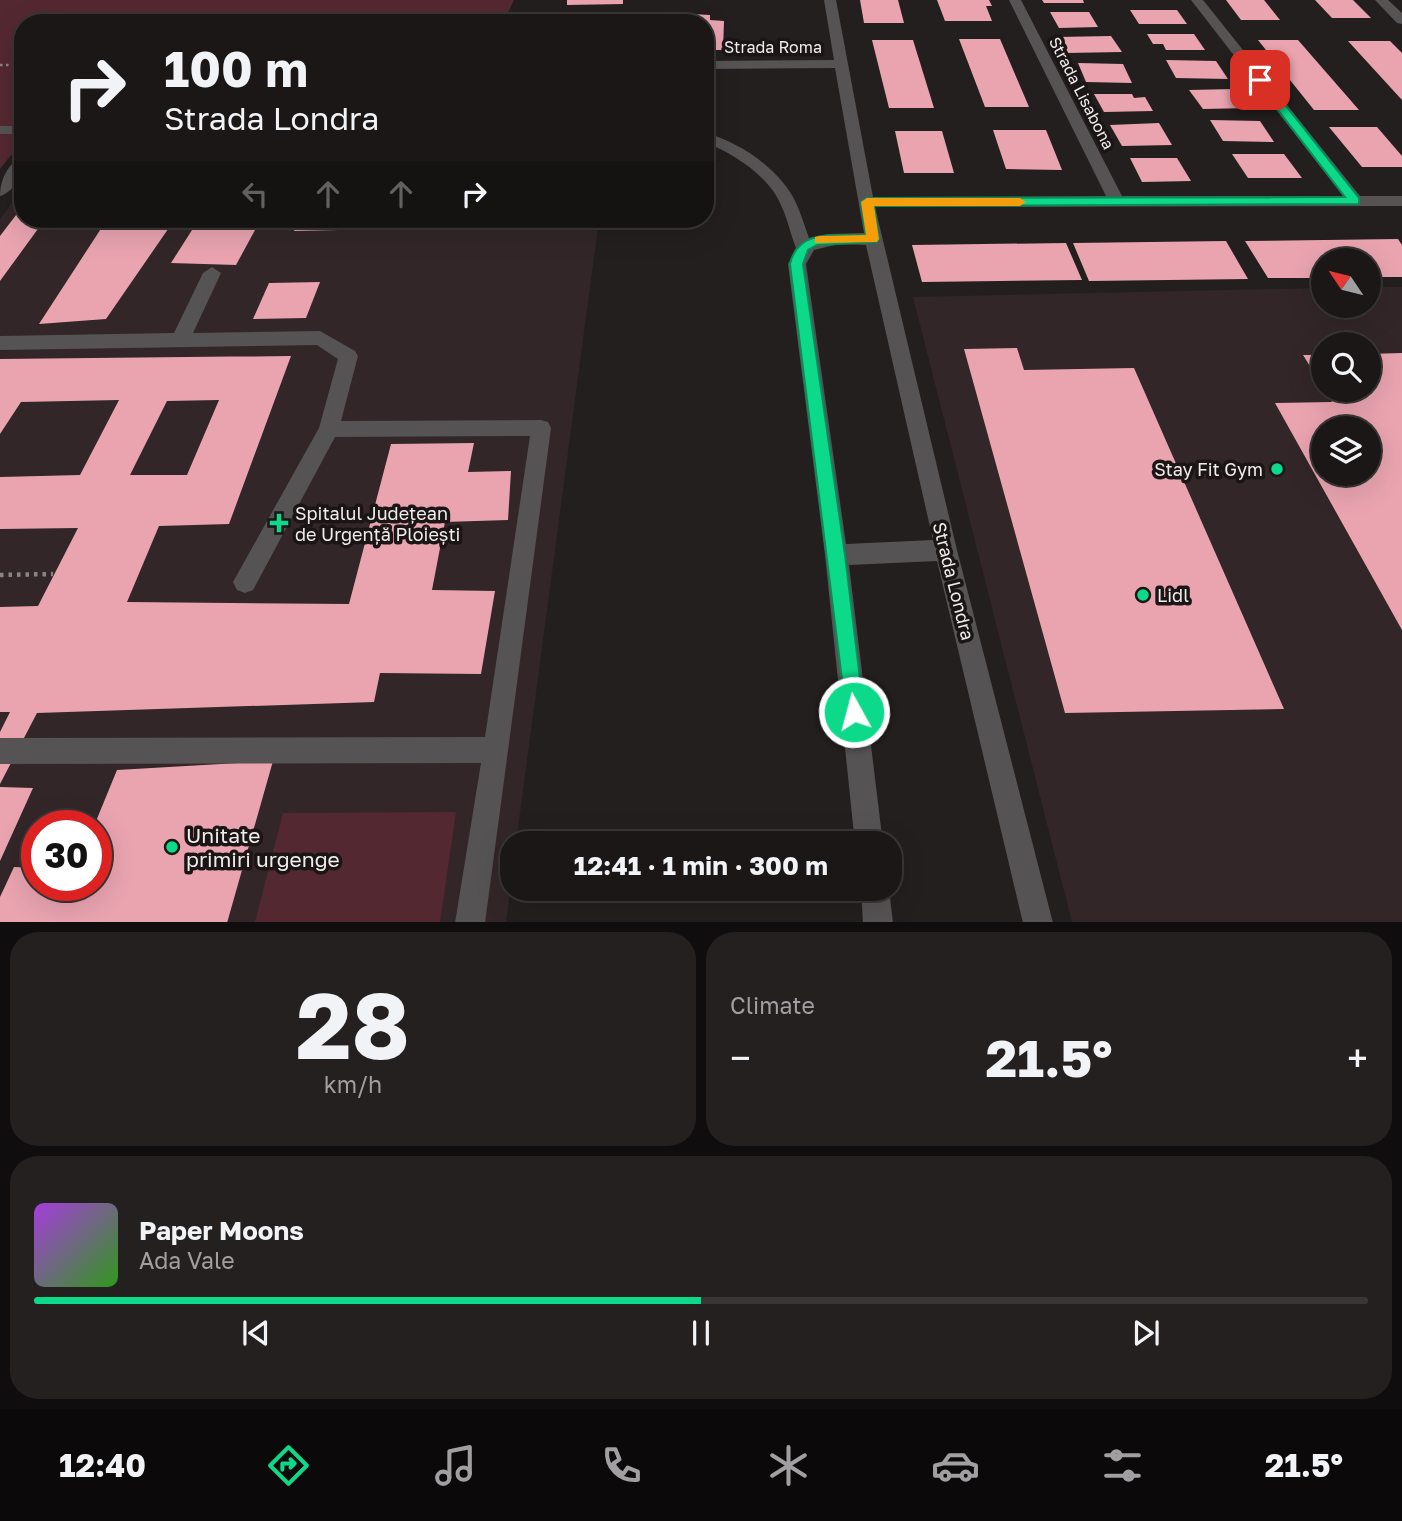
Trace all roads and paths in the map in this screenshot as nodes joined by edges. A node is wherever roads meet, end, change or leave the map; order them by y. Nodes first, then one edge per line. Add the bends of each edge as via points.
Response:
1 (830, 0) edge
2 (1016, 0) edge
3 (1197, 0) edge
4 (1381, 0) edge
5 (1402, 20) edge
6 (842, 64) junction
7 (714, 65) edge
8 (714, 141) edge
9 (14, 173) edge
10 (0, 191) edge
11 (1355, 201) junction
12 (1402, 201) edge
13 (867, 202) junction
14 (1117, 202) junction
15 (873, 239) junction
16 (804, 247) junction
17 (212, 273) dead end
18 (180, 340) junction
19 (0, 343) edge
20 (329, 429) junction
21 (946, 550) junction
22 (836, 555) junction
23 (53, 574) dead end
24 (0, 575) edge
25 (245, 582) dead end
26 (496, 750) junction
27 (0, 751) edge
28 (868, 831) edge
29 (876, 901) edge
30 (470, 922) edge
31 (878, 922) edge
32 (1038, 922) edge

1 - 6 street, Strada Londra
2 - 14 street, Strada Lisabona
3 - 11 street
4 - 5 street
6 - 7 street, Strada Roma
6 - 13 street, Strada Londra
8 - 16 street via 734,149 784,195
9 - 10 street
11 - 12 street
11 - 14 street
13 - 14 street
13 - 15 street, Strada Londra
15 - 16 street via 814,240
15 - 21 street, Strada Londra
16 - 22 street via 797,264
17 - 18 street
18 - 19 street
18 - 20 street via 320,338 348,356
20 - 25 street
20 - 26 street via 541,428
21 - 22 street
21 - 32 street, Strada Londra
22 - 28 street
23 - 24 path
26 - 27 street
26 - 30 street
29 - 31 street

